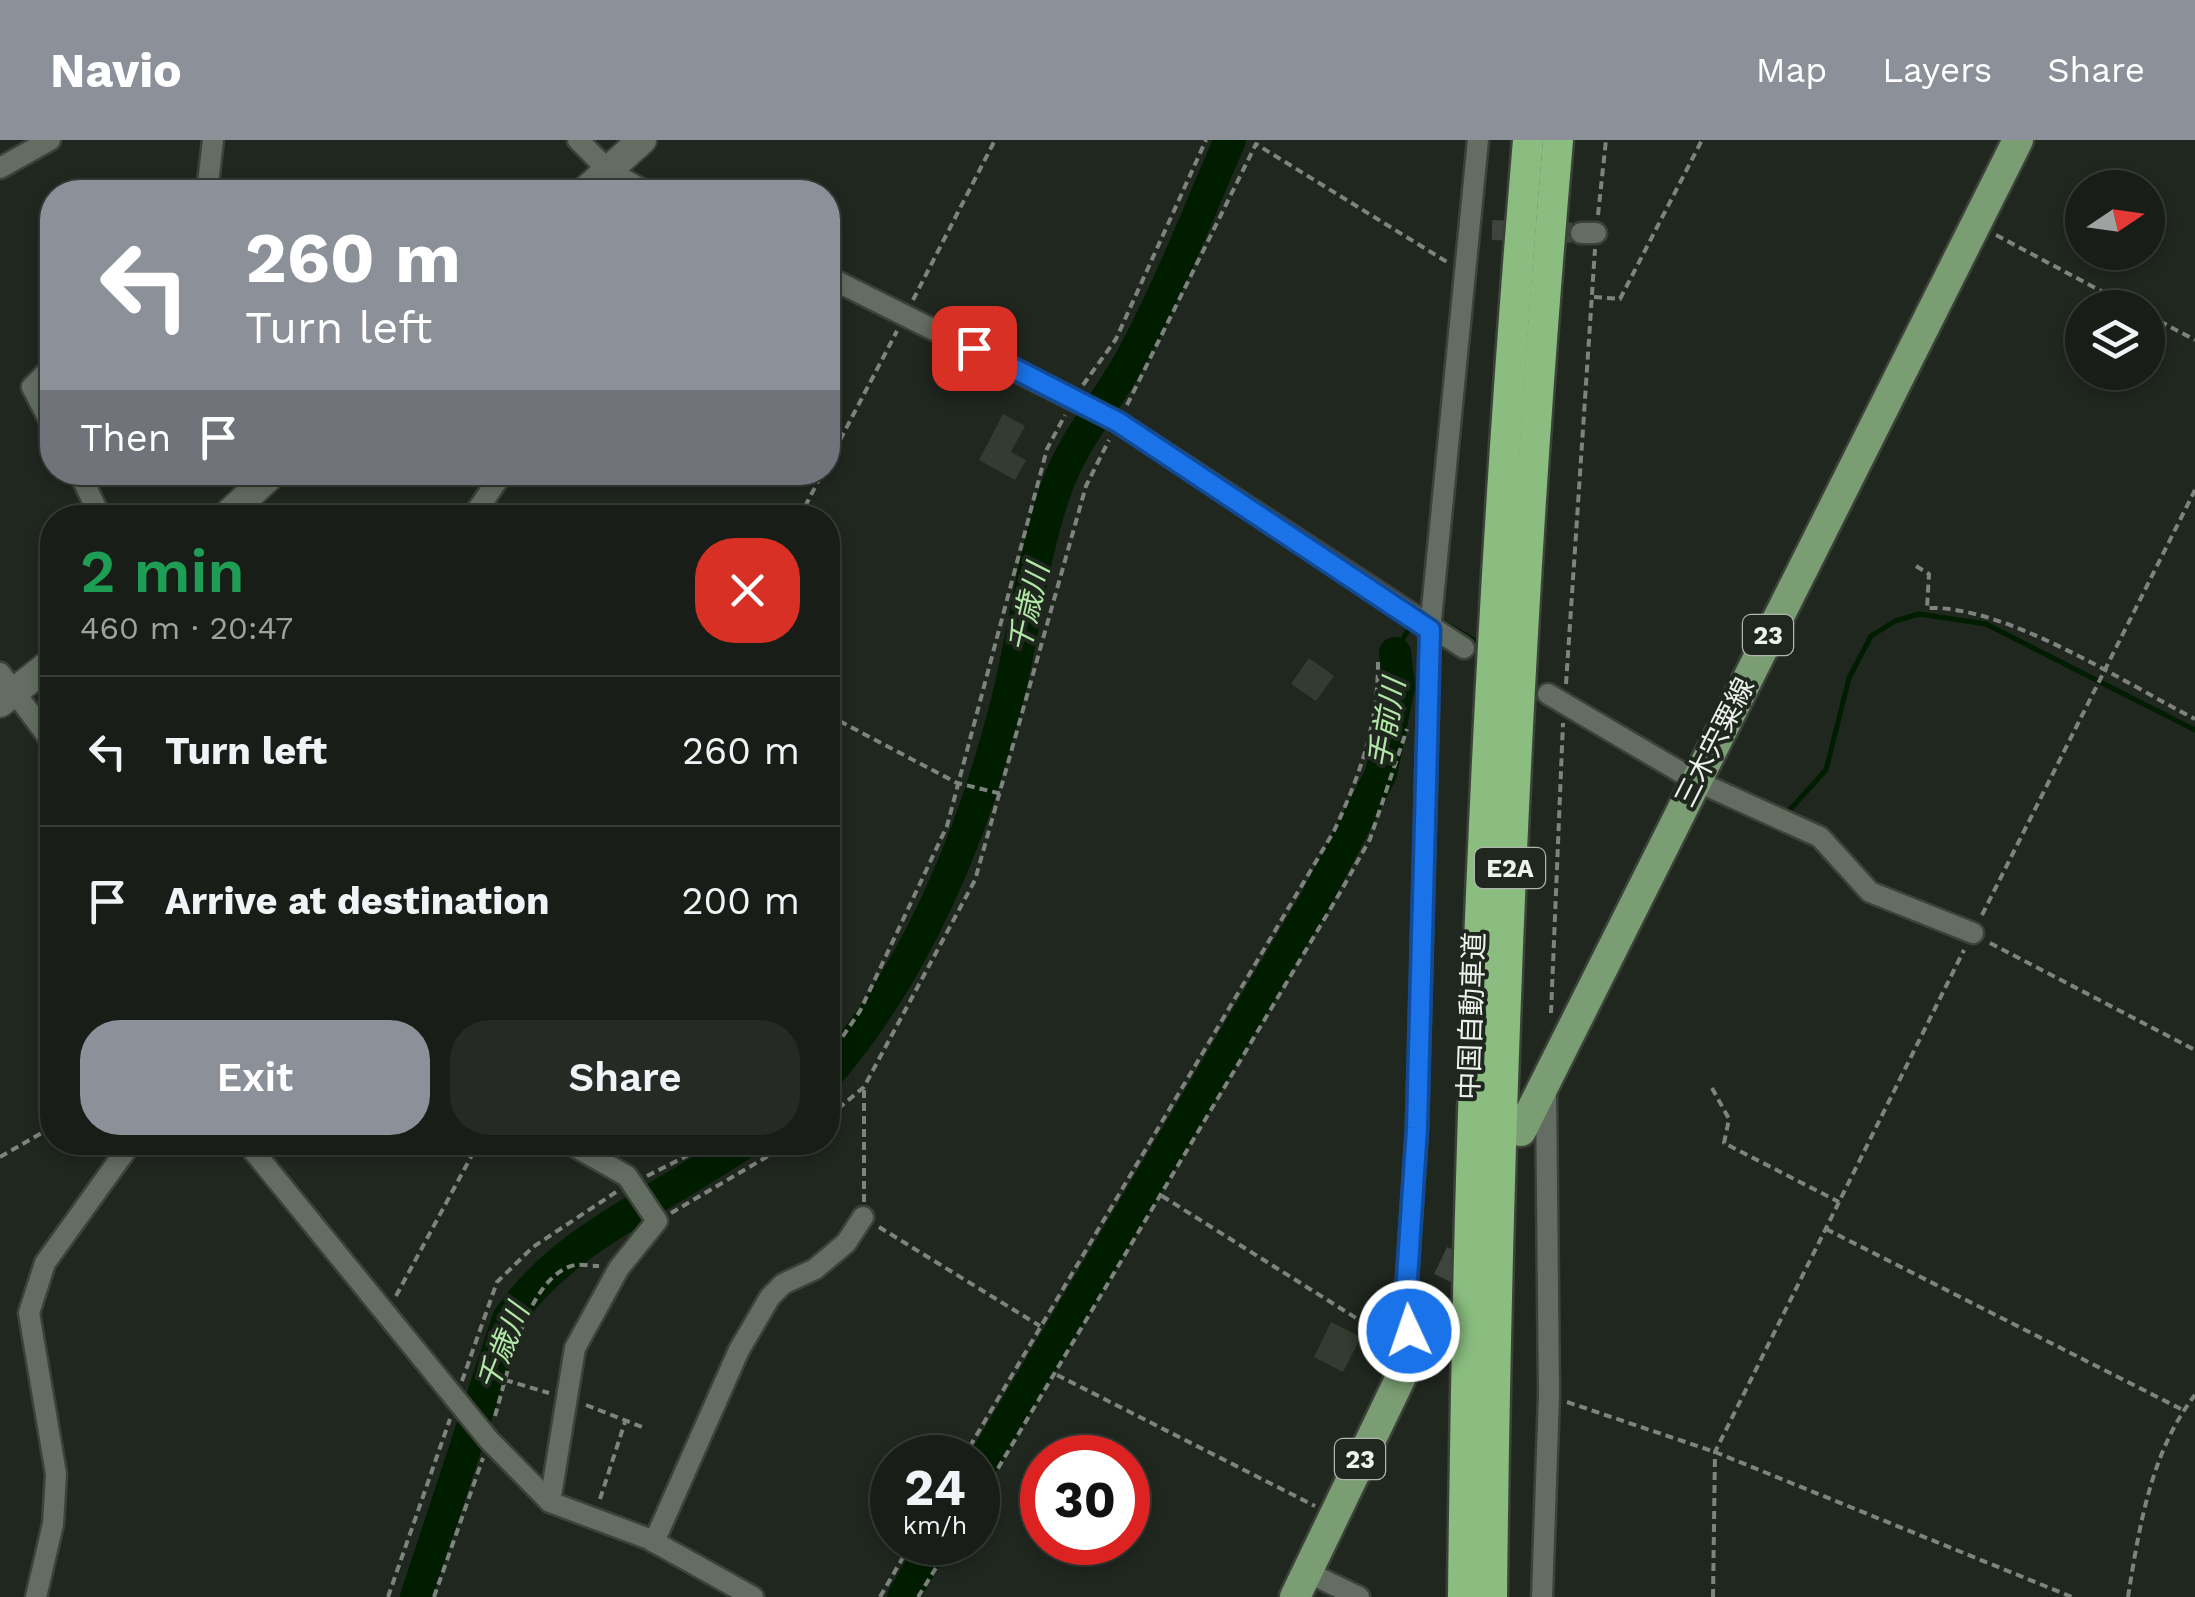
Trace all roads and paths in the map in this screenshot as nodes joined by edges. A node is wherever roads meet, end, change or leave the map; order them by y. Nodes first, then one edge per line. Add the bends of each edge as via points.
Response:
1 (50, 140) edge
2 (213, 140) edge
3 (578, 140) edge
4 (642, 140) edge
5 (996, 140) edge
6 (1206, 140) edge
7 (1478, 140) edge
8 (1528, 140) edge
9 (1558, 140) edge
10 (1606, 140) edge
11 (1702, 140) edge
12 (2018, 140) edge
13 (1257, 142) edge
14 (0, 168) edge
15 (608, 170) junction
16 (209, 180) edge
17 (597, 180) edge
18 (625, 180) edge
19 (1976, 224) junction
20 (1469, 230) junction
21 (1492, 230) tunnel mouth
22 (1464, 273) junction
23 (840, 283) edge
24 (2099, 290) edge
25 (1594, 297) junction
26 (906, 314) junction
27 (2165, 324) edge
28 (2195, 340) edge
29 (40, 379) edge
30 (1078, 400) junction
31 (40, 402) edge
32 (1114, 420) junction
33 (840, 441) edge
34 (260, 485) edge
35 (2195, 490) edge
36 (238, 505) edge
37 (1916, 566) dead end
38 (1430, 630) junction
39 (1464, 648) dead end
40 (1378, 662) dead end
41 (40, 669) edge
42 (2104, 672) junction
43 (5, 690) edge
44 (1556, 699) junction
45 (2195, 719) edge
46 (840, 722) edge
47 (1408, 724) dead end
48 (40, 729) edge
49 (1694, 780) junction
50 (960, 783) junction
51 (999, 793) junction
52 (1972, 934) junction
53 (1551, 1029) dead end
54 (840, 1040) edge
55 (2195, 1050) edge
56 (1546, 1080) junction
57 (864, 1086) junction
58 (1712, 1088) dead end
59 (840, 1107) edge
60 (1521, 1131) dead end
61 (40, 1135) edge
62 (123, 1155) edge
63 (257, 1155) edge
64 (472, 1155) edge
65 (587, 1155) edge
66 (691, 1155) edge
67 (769, 1155) edge
68 (0, 1158) edge
69 (635, 1186) junction
70 (1162, 1196) junction
71 (1839, 1202) junction
72 (863, 1217) junction
73 (654, 1219) junction
74 (1826, 1229) junction
75 (619, 1268) junction
76 (387, 1312) junction
77 (1428, 1322) tunnel mouth
78 (1040, 1326) junction
79 (1412, 1353) junction
80 (1056, 1375) junction
81 (2195, 1395) edge
82 (1549, 1396) junction
83 (459, 1402) junction
84 (2184, 1410) junction
85 (625, 1420) dead end
86 (976, 1435) edge
87 (486, 1436) junction
88 (1715, 1452) junction
89 (1000, 1466) edge
90 (550, 1502) junction
91 (1334, 1514) junction
92 (594, 1518) junction
93 (654, 1542) junction
94 (899, 1565) edge
95 (938, 1565) edge
96 (1301, 1585) edge
97 (36, 1597) edge
98 (388, 1597) edge
99 (434, 1597) edge
100 (754, 1597) edge
101 (880, 1597) edge
102 (918, 1597) edge
103 (1359, 1597) edge
104 (1463, 1597) edge
105 (1492, 1597) edge
106 (1542, 1597) edge
107 (1713, 1597) edge
108 (2072, 1597) edge
109 (2128, 1597) edge

1 - 14 street
2 - 16 street
3 - 15 street
4 - 15 street
5 - 26 path
6 - 30 path via 1116,339
7 - 20 street
8 - 104 highway, 中国自動車道 / E2A via 1484,743 1471,1068
9 - 105 highway, 中国自動車道 / E2A via 1516,729 1502,1050
10 - 25 path via 1589,233
11 - 25 path via 1620,298
12 - 19 main road, 三木宍粟線 / 23
13 - 22 path
13 - 32 path
15 - 17 street
15 - 18 street
19 - 24 path
19 - 49 main road, 三木宍粟線 / 23
20 - 21 street
20 - 22 street
22 - 38 street
23 - 26 street
25 - 44 path
26 - 30 street
26 - 33 path
27 - 28 path
29 - 31 street via 32,387
30 - 32 street
30 - 50 path via 1047,449
32 - 38 street
32 - 51 path via 1086,486
34 - 36 street
35 - 42 path
37 - 42 path via 1929,574 1927,608 1956,607 2003,622
38 - 39 street
38 - 79 street via 1406,1294
40 - 78 path via 1373,733 1334,831
41 - 43 street
42 - 45 path
42 - 52 path
43 - 48 street
44 - 49 street
44 - 53 path
46 - 50 path
47 - 70 path via 1370,839
49 - 52 street via 1820,837 1870,892
49 - 56 main road, 三木宍粟線 / 23
50 - 51 path
50 - 54 path via 915,900
51 - 57 path via 975,880
52 - 55 path
52 - 71 path
56 - 60 main road, 三木宍粟線 / 23
56 - 82 street
57 - 59 path
57 - 72 path
58 - 71 path via 1729,1119 1724,1143
61 - 68 path
62 - 97 street via 46,1263 29,1313 56,1474 54,1524
63 - 76 street
64 - 76 path
65 - 69 street
66 - 69 path
67 - 73 path
69 - 73 street
69 - 83 path via 532,1247 497,1282
70 - 79 path
70 - 80 path
71 - 74 path
72 - 78 path
72 - 93 street via 846,1243 770,1297 739,1350
73 - 75 street
74 - 84 path
74 - 88 path
75 - 87 path via 576,1265 534,1301
75 - 90 street via 575,1348
76 - 83 street
77 - 79 main road, 23
78 - 86 path
79 - 91 main road, 23
80 - 89 path
80 - 91 path
81 - 84 path
82 - 88 path
82 - 106 street
83 - 87 street
83 - 98 path
84 - 109 path via 2142,1508
85 - 92 path
87 - 90 street
87 - 99 path
88 - 107 path
88 - 108 path
90 - 92 street
91 - 96 main road, 23
92 - 93 street
93 - 100 street
94 - 101 path
95 - 102 path
96 - 103 street

